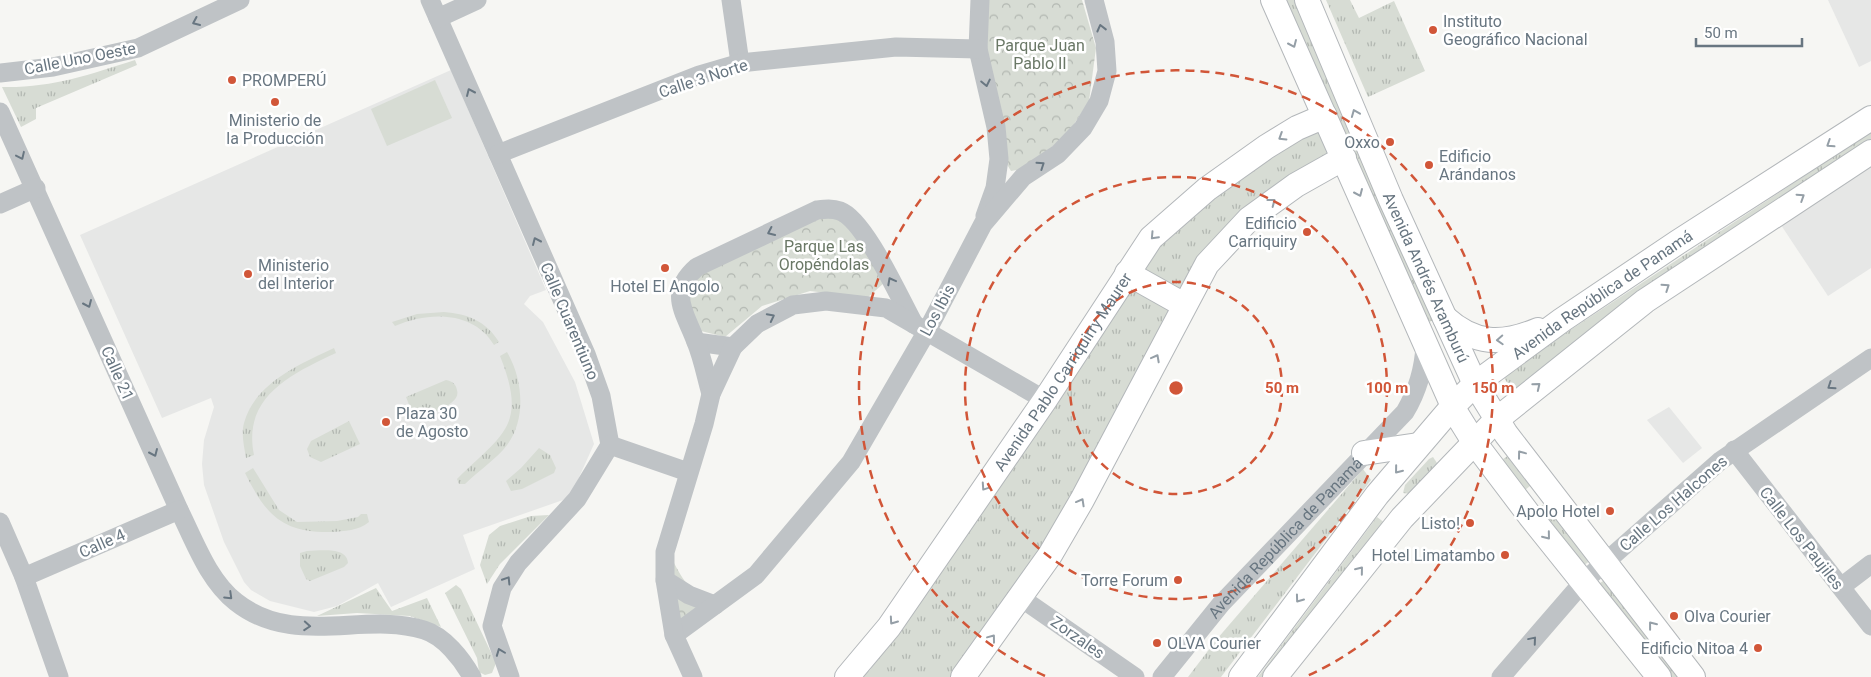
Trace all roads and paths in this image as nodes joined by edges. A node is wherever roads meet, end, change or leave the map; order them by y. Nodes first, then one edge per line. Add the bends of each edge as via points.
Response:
1 (240, 0) edge
2 (430, 0) edge
3 (477, 0) edge
4 (731, 0) edge
5 (980, 0) edge
6 (1094, 0) edge
7 (1274, 0) edge
8 (1307, 0) edge
9 (438, 18) junction
10 (978, 49) junction
11 (740, 62) junction
12 (0, 73) edge
13 (0, 112) edge
14 (1325, 116) junction
15 (1871, 118) edge
16 (1871, 152) edge
17 (498, 154) junction
18 (1344, 158) junction
19 (999, 159) junction
20 (1023, 177) junction
21 (36, 188) junction
22 (0, 204) edge
23 (983, 224) junction
24 (1127, 273) junction
25 (1184, 305) junction
26 (1562, 320) junction
27 (1447, 323) junction
28 (920, 328) junction
29 (1424, 341) junction
30 (696, 342) junction
31 (733, 347) junction
32 (1871, 358) edge
33 (1475, 384) junction
34 (711, 394) junction
35 (1045, 400) junction
36 (1453, 406) junction
37 (1496, 420) junction
38 (1474, 442) junction
39 (610, 445) junction
40 (1418, 445) junction
41 (1734, 450) junction
42 (1364, 453) junction
43 (688, 472) junction
44 (1547, 487) junction
45 (1377, 495) junction
46 (1523, 506) junction
47 (179, 510) junction
48 (1402, 518) junction
49 (0, 522) edge
50 (1604, 562) junction
51 (1871, 564) edge
52 (24, 577) junction
53 (665, 580) junction
54 (1584, 581) junction
55 (1841, 588) junction
56 (1021, 598) junction
57 (715, 605) junction
58 (1871, 626) edge
59 (674, 635) junction
60 (59, 677) edge
61 (472, 677) edge
62 (510, 677) edge
63 (693, 677) edge
64 (847, 677) edge
65 (963, 677) edge
66 (1135, 677) edge
67 (1162, 677) edge
68 (1242, 677) edge
69 (1275, 677) edge
70 (1501, 677) edge
71 (1658, 677) edge
72 (1692, 677) edge

1 -> 12 street, Calle Uno Oeste via 138,48 52,67
2 - 9 street, Calle Cuarentiuno
3 - 9 street
4 - 11 street
5 - 10 street
20 -> 6 street, Los Ibis via 1058,154 1083,128 1099,101 1107,71 1106,51
7 -> 14 main road, Avenida Andrés Aramburú
27 -> 8 main road, Avenida Andrés Aramburú
17 -> 9 street, Calle Cuarentiuno
10 - 11 street, Calle 3 Norte via 896,47
10 -> 19 street via 996,127
11 - 17 street, Calle 3 Norte
13 -> 21 street, Calle 21
14 - 18 main road, Avenida Andrés Aramburú
14 -> 24 main road, Avenida Pablo Carriquirry Maurer via 1266,147 1201,194 1151,238
15 -> 26 main road, Avenida República de Panamá
37 -> 16 main road, Avenida República de Panamá via 1645,301
39 -> 17 street, Calle Cuarentiuno via 601,396 586,354
25 -> 18 main road via 1207,264 1249,219 1296,185
18 -> 29 main road, Avenida Andrés Aramburú
19 - 20 street via 1013,177
19 - 23 street via 995,188
20 - 23 street, Los Ibis
21 - 22 street
21 -> 47 street, Calle 21
23 - 28 street, Los Ibis
24 - 25 main road
24 - 35 main road, Avenida Pablo Carriquirry Maurer
56 -> 25 main road via 1082,500
26 -> 27 main road via 1525,336 1496,340 1472,336
26 - 33 main road, Avenida República de Panamá
27 - 29 main road via 1448,336 1440,343
27 - 33 main road, Avenida Andrés Aramburú
28 -> 30 street via 865,236 850,217 830,208 817,210 697,267 686,276 679,294 682,314
31 -> 28 street via 757,324 793,305 826,301 886,308
28 - 35 street
28 - 57 street, Los Ibis via 851,462 756,575
29 - 36 main road, Avenida Andrés Aramburú
29 - 42 street, Avenida República de Panamá via 1424,366 1414,397 1392,426
30 - 31 street
30 - 34 street
31 - 34 street
32 -> 41 street, Calle Los Halcones
33 - 36 main road, Avenida República de Panamá
33 - 37 main road, Avenida Andrés Aramburú
34 - 43 street
35 -> 64 main road, Avenida Pablo Carriquirry Maurer via 889,628
36 - 38 main road, Avenida Andrés Aramburú
36 - 40 main road, Avenida República de Panamá
37 - 38 main road, Avenida República de Panamá
44 -> 37 main road, Avenida Andrés Aramburú
38 - 46 main road, Avenida Andrés Aramburú
38 - 48 main road, Avenida República de Panamá
39 - 43 street
62 -> 39 street via 492,626 502,588 518,563 576,499
40 - 42 main road
40 -> 45 main road, Avenida República de Panamá
41 - 50 street, Calle Los Halcones
41 - 55 street, Calle Los Paujiles
42 - 67 street, Avenida República de Panamá via 1221,604
43 - 53 street via 668,537
44 - 46 main road
44 - 50 main road, Avenida Andrés Aramburú
45 - 48 main road
45 -> 68 main road, Avenida República de Panamá
46 -> 54 main road, Avenida Andrés Aramburú
47 - 52 street, Calle 4
47 -> 61 street, Calle 21 via 220,587 259,617 306,627 390,626 425,630 451,649
69 -> 48 main road, Avenida República de Panamá
49 - 52 street
50 - 54 street, Calle Los Halcones
72 -> 50 main road, Avenida Andrés Aramburú
51 - 55 street
52 - 60 street
53 - 57 street via 689,595
53 - 59 street
70 -> 54 street, Calle Los Halcones
54 - 71 main road, Avenida Andrés Aramburú
55 - 58 street, Calle Los Paujiles
65 -> 56 main road
56 - 66 street, Zorzales
57 - 59 street, Los Ibis
59 - 63 street

